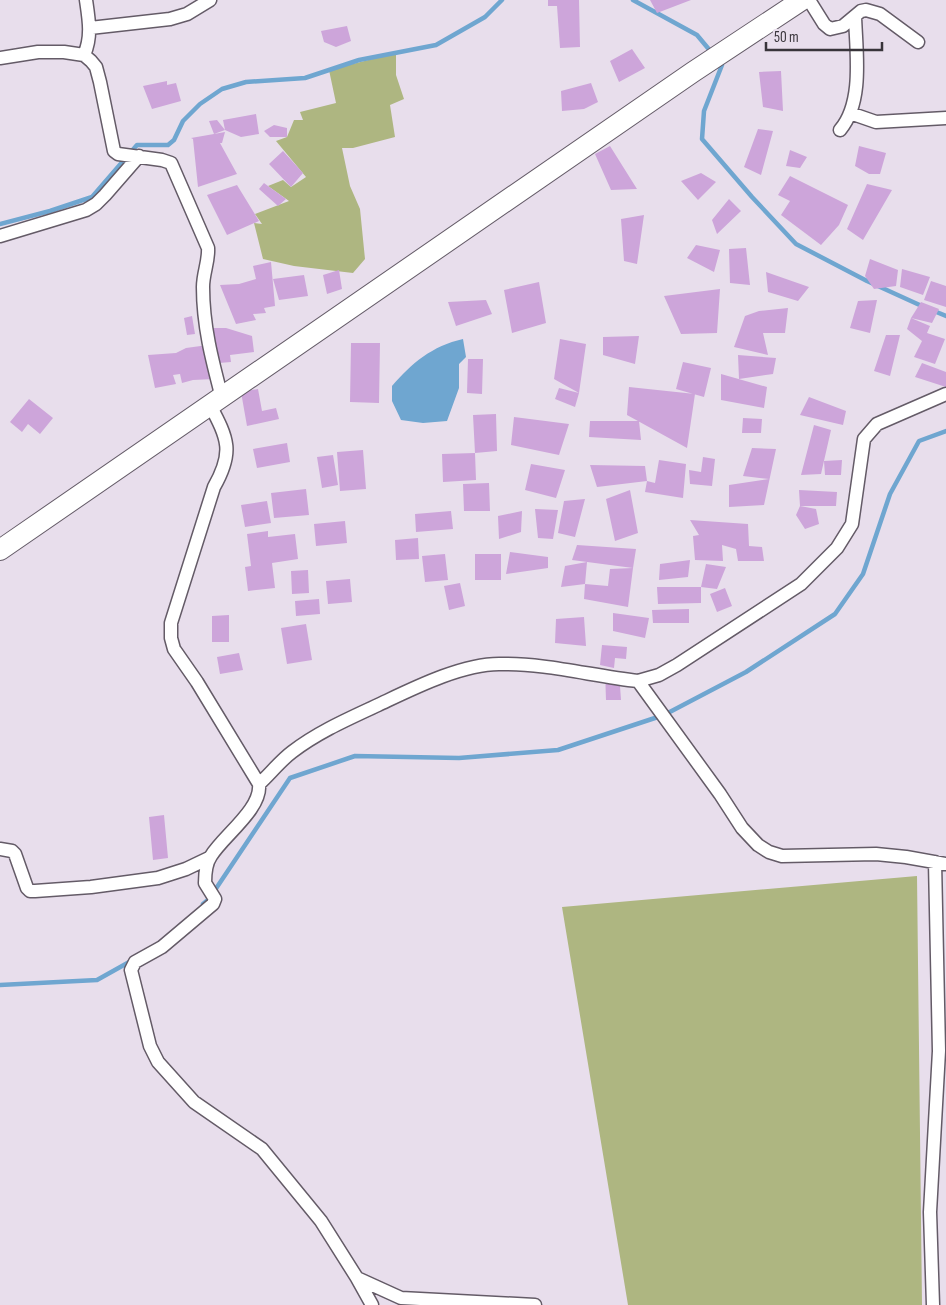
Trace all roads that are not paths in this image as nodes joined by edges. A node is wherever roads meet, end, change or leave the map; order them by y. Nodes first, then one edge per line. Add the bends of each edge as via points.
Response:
1 (86, 0) edge
2 (210, 0) edge
3 (802, 0) edge
4 (809, 0) edge
5 (855, 16) junction
6 (90, 28) junction
7 (918, 42) dead end
8 (84, 55) junction
9 (0, 58) edge
10 (850, 113) junction
11 (946, 118) edge
12 (840, 130) dead end
13 (136, 156) junction
14 (0, 236) edge
15 (946, 394) edge
16 (216, 401) junction
17 (0, 550) edge
18 (638, 681) junction
19 (259, 784) junction
20 (0, 849) edge
21 (209, 858) junction
22 (941, 863) edge
23 (358, 1278) junction
24 (372, 1305) edge
25 (535, 1305) edge
26 (933, 1305) edge

1 - 6 street
2 - 6 street via 187,14 170,19
3 - 16 main road
4 - 5 street via 830,30 843,26
5 - 7 street via 866,10 880,14
5 - 10 street via 857,63
6 - 8 street
8 - 9 street via 38,52
8 - 13 street via 96,67 112,145 118,154
10 - 11 street via 876,122
10 - 12 street
13 - 14 street via 96,204 86,210
13 - 16 street via 171,163 208,248 203,296
15 - 18 street via 878,424 864,439 852,524 837,548 801,584 677,666
16 - 17 main road
16 - 19 street via 225,435 227,453 224,470 214,487 171,623 171,638 174,649
18 - 19 street via 507,664 462,670 326,730 290,753
18 - 22 street via 742,828 769,852 782,856 876,854
19 - 21 street via 259,795 254,804
20 - 21 street via 15,854 30,891 158,878
21 - 23 street via 205,882 215,899 210,908 162,947 132,966 150,1046 158,1062 194,1102 262,1149 321,1221
22 - 26 street via 939,1051 930,1212
23 - 24 street
23 - 25 street via 401,1298

